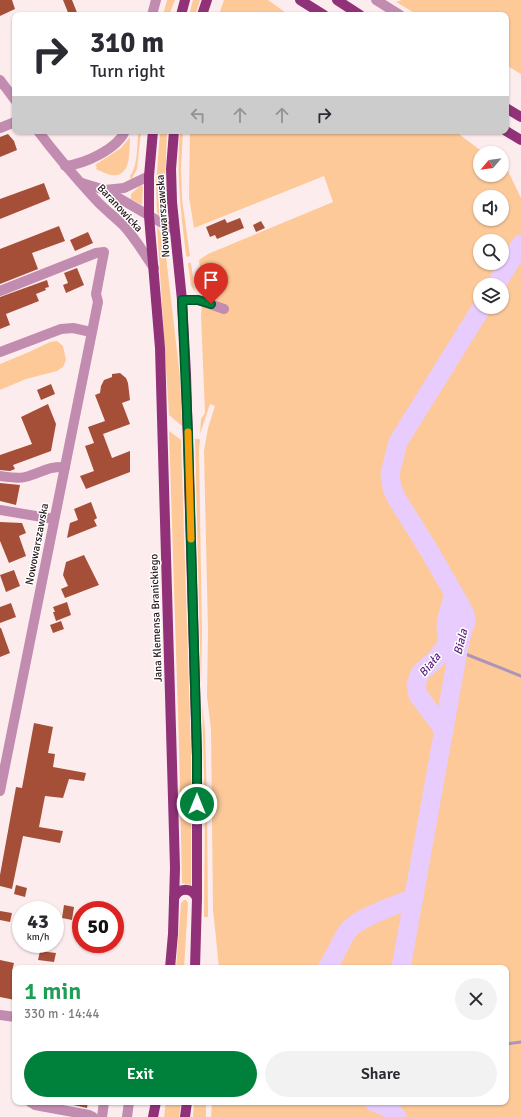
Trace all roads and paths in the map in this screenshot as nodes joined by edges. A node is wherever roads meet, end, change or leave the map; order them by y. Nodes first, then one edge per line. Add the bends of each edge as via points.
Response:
1 (156, 0) edge
2 (185, 0) edge
3 (207, 0) edge
4 (300, 0) edge
5 (337, 0) edge
6 (376, 0) edge
7 (153, 12) edge
8 (182, 12) edge
9 (203, 12) edge
10 (319, 12) edge
11 (355, 12) edge
12 (395, 12) edge
13 (0, 80) edge
14 (12, 96) edge
15 (509, 110) edge
16 (521, 117) edge
17 (12, 123) edge
18 (0, 128) edge
19 (509, 133) edge
20 (40, 134) edge
21 (122, 134) edge
22 (153, 134) edge
23 (174, 134) edge
24 (521, 140) edge
25 (65, 166) junction
26 (149, 176) junction
27 (82, 183) junction
28 (105, 190) junction
29 (149, 216) junction
30 (174, 230) junction
31 (154, 268) junction
32 (0, 291) edge
33 (182, 300) junction
34 (224, 309) dead end
35 (91, 332) junction
36 (0, 352) edge
37 (65, 467) junction
38 (0, 476) edge
39 (0, 510) edge
40 (54, 519) junction
41 (0, 791) edge
42 (174, 898) junction
43 (197, 898) junction
44 (170, 965) edge
45 (195, 965) edge
46 (0, 1015) edge
47 (12, 1017) edge
48 (26, 1105) edge
49 (35, 1105) edge
50 (104, 1105) edge
51 (129, 1105) edge
52 (155, 1105) edge
53 (186, 1105) edge
54 (70, 1117) edge
55 (93, 1117) edge
56 (102, 1117) edge
57 (127, 1117) edge
58 (153, 1117) edge
59 (185, 1117) edge

1 - 7 street
2 - 8 main road
3 - 9 main road
4 - 10 main road
5 - 11 main road
6 - 12 street
13 - 14 street
15 - 16 main road
17 - 18 street
19 - 24 main road
20 - 25 street, Baranowicka
21 - 25 street via 114,144 96,156 75,165
22 - 26 main road, Nowowarszawska
23 - 30 main road, Nowowarszawska via 171,169
25 - 27 street, Baranowicka
26 - 28 street, Baranowicka via 124,188
26 - 29 main road, Nowowarszawska
27 - 28 street, Baranowicka
27 - 31 street, Baranowicka via 133,236
28 - 29 street, Baranowicka
29 - 30 street, Baranowicka
29 - 31 main road, Nowowarszawska
30 - 33 main road, Nowowarszawska
31 - 42 main road, Jana Klemensa Branickiego via 163,416
32 - 35 street, Nowowarszawska via 104,252 96,294 98,302
33 - 34 street via 198,300
33 - 43 main road via 197,756
35 - 36 street via 73,328 61,329
35 - 37 street, Nowowarszawska
37 - 38 street via 54,466 24,477
37 - 40 street, Nowowarszawska
39 - 40 street
40 - 41 street, Nowowarszawska
42 - 43 main road via 178,892 186,889 193,892
42 - 44 main road, Jana Klemensa Branickiego
43 - 45 main road
46 - 47 street
48 - 54 street via 33,1111
49 - 55 street via 89,1114
50 - 56 street
51 - 57 street
52 - 58 main road
53 - 59 main road

